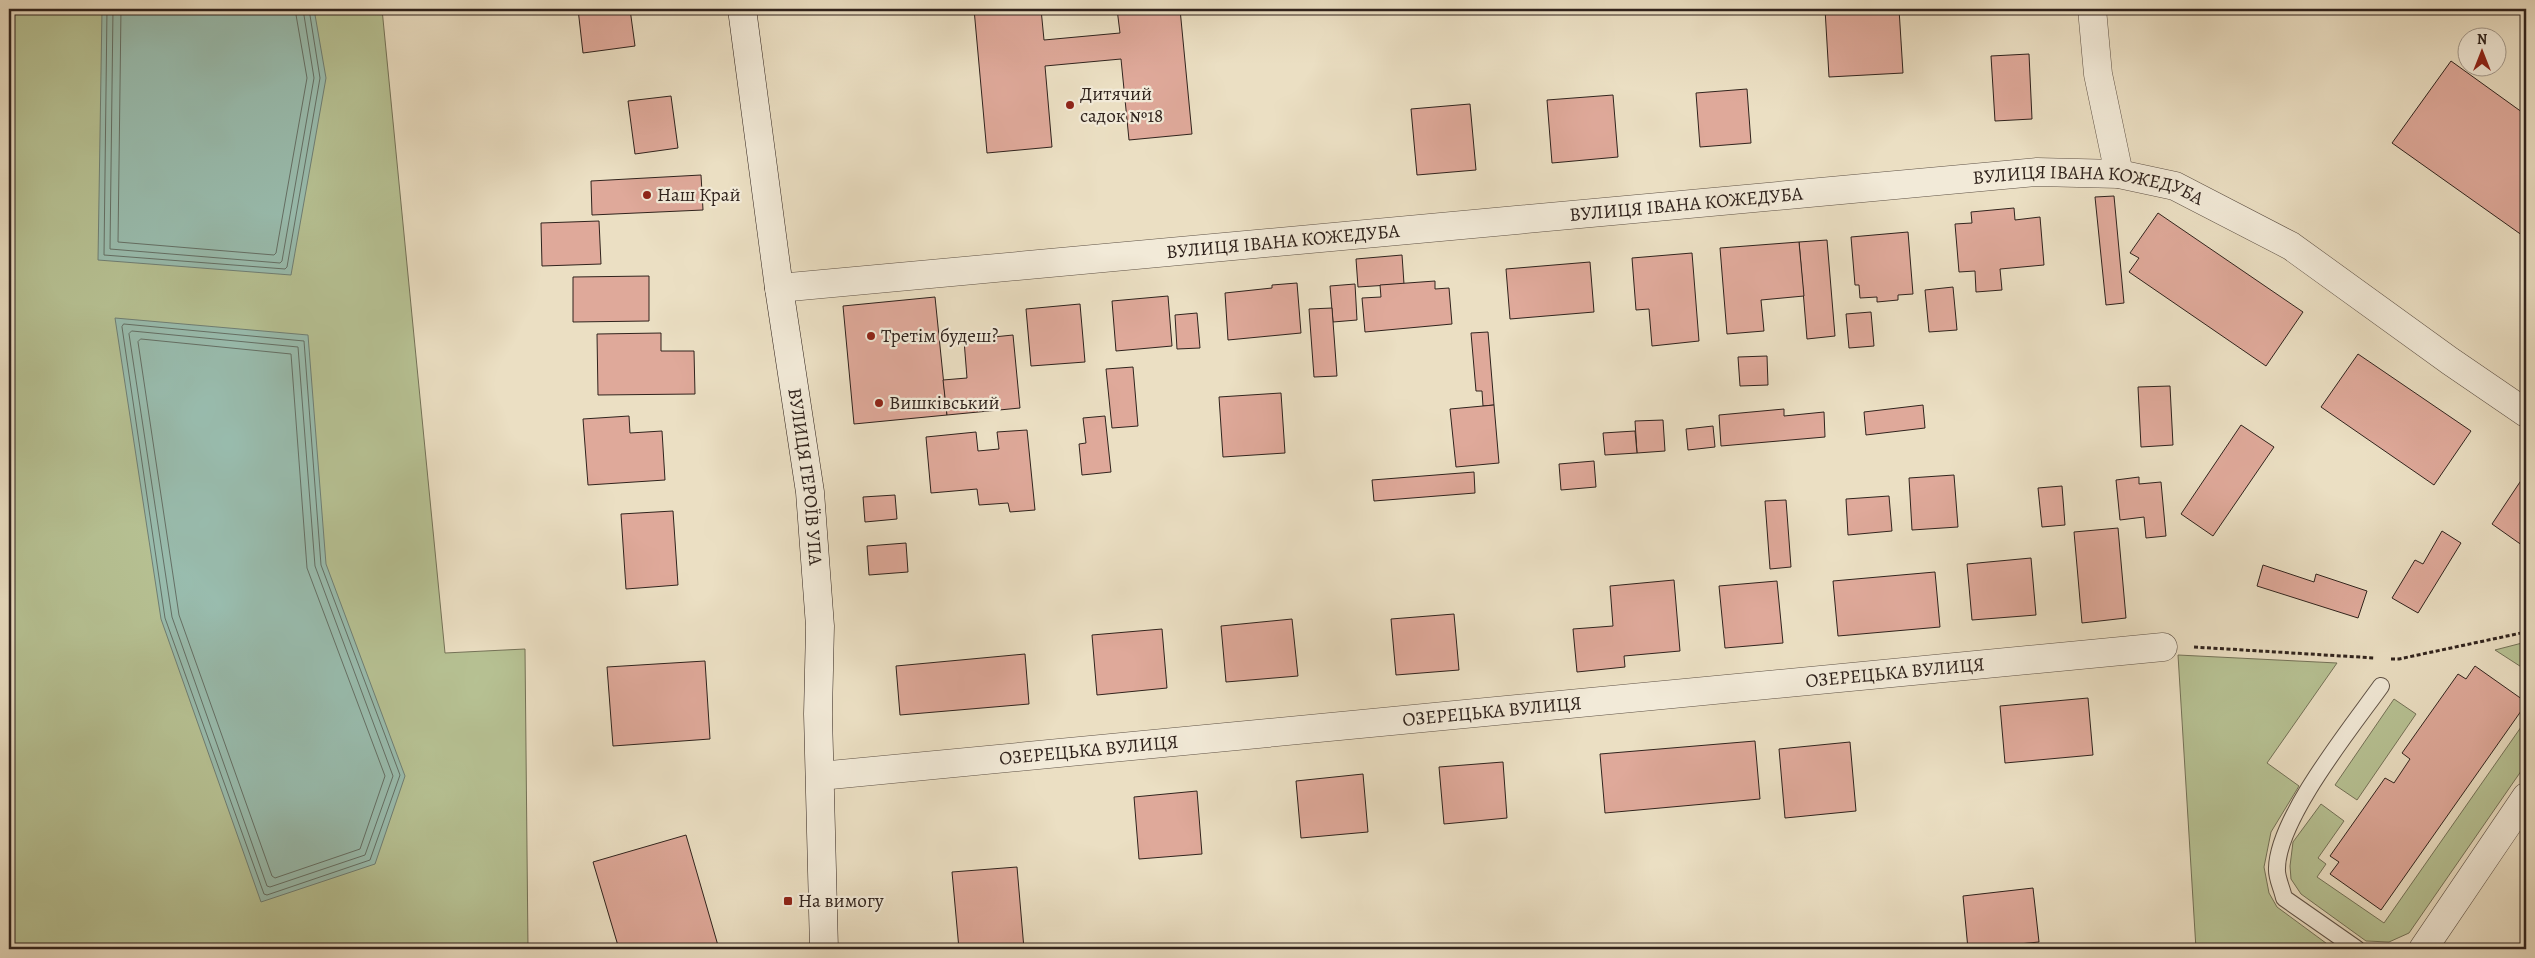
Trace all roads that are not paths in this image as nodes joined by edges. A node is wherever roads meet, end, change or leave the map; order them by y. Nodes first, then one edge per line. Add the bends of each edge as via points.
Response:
1 (742, 9) edge
2 (2092, 9) edge
3 (2119, 174) junction
4 (779, 288) junction
5 (2526, 413) edge
6 (2163, 646) road end
7 (2381, 686) dead end
8 (820, 776) junction
9 (2526, 797) edge
10 (824, 949) edge
11 (2357, 949) edge
12 (2423, 949) edge

1 - 4 street, ВУЛИЦЯ ГЕРОЇВ УПА
2 - 3 street via 2098,74
3 - 4 street, ВУЛИЦЯ ІВАНА КОЖЕДУБА via 2036,172
3 - 5 street, ВУЛИЦЯ ІВАНА КОЖЕДУБА via 2175,186 2290,246
4 - 8 street, ВУЛИЦЯ ГЕРОЇВ УПА via 810,492 820,626
6 - 8 street, ОЗЕРЕЦЬКА ВУЛИЦЯ
7 - 11 lane via 2309,788 2282,838 2276,869 2284,898
8 - 10 street, ВУЛИЦЯ ГЕРОЇВ УПА
9 - 12 street

